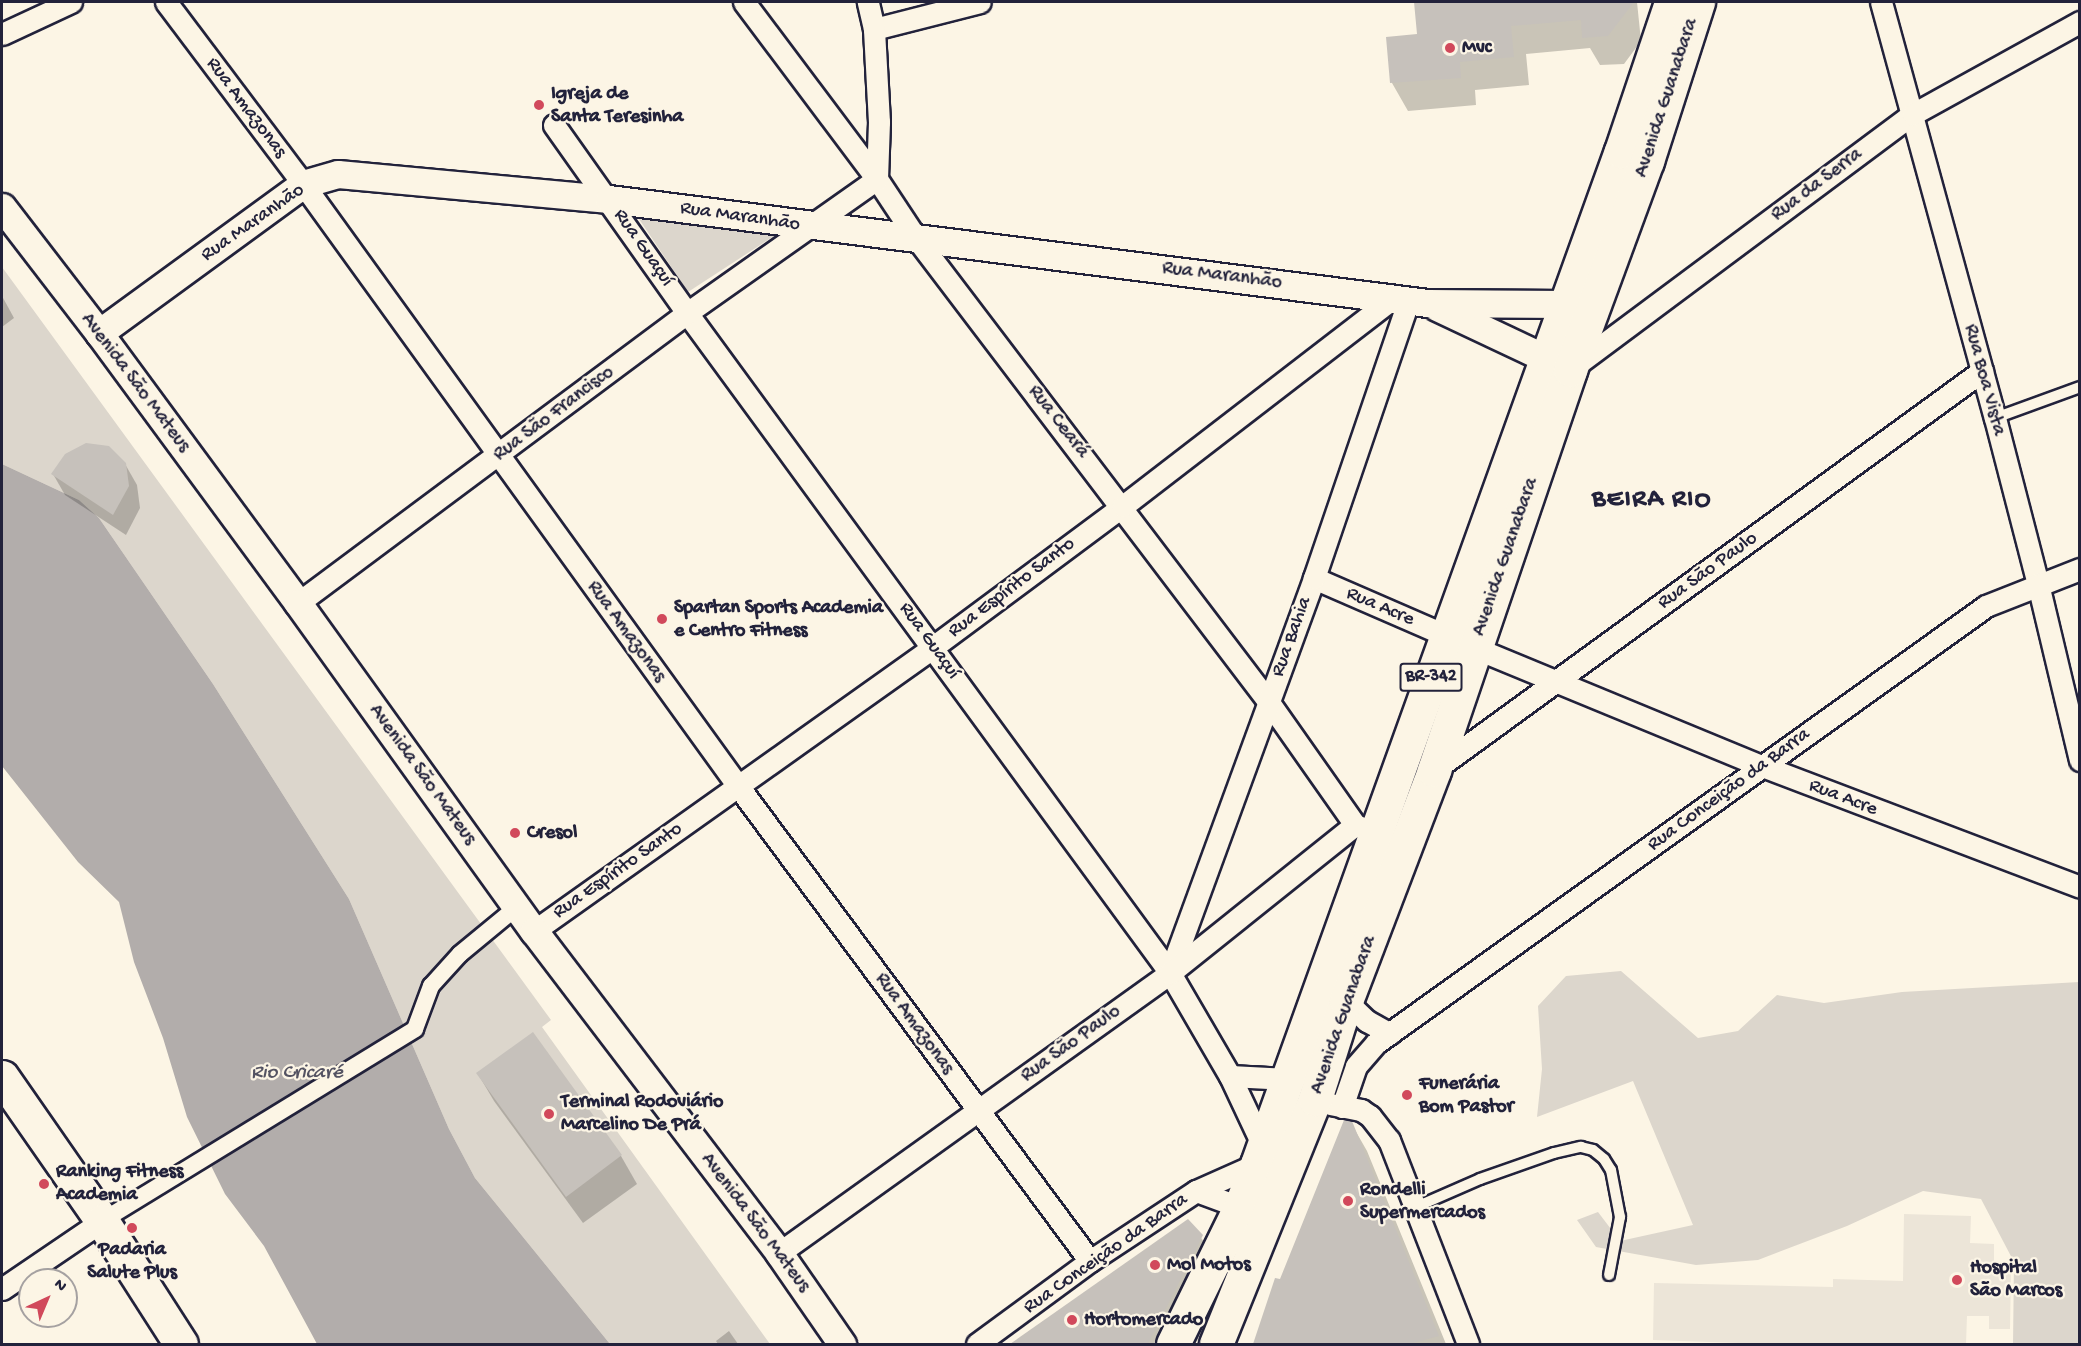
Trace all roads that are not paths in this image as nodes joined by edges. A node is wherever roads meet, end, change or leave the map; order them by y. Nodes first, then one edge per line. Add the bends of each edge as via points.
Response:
1 (71, 2) edge
2 (166, 2) edge
3 (744, 2) edge
4 (868, 2) edge
5 (980, 2) edge
6 (1671, 2) edge
7 (1698, 2) edge
8 (1881, 2) edge
9 (2079, 22) edge
10 (874, 29) junction
11 (2, 34) edge
12 (1913, 114) junction
13 (554, 125) dead end
14 (877, 179) junction
15 (303, 184) junction
16 (609, 199) junction
17 (2, 207) edge
18 (810, 226) junction
19 (916, 238) junction
20 (1410, 300) junction
21 (1566, 304) junction
22 (687, 313) junction
23 (99, 333) junction
24 (1558, 364) junction
25 (1982, 371) junction
26 (2079, 387) edge
27 (1995, 418) junction
28 (499, 456) junction
29 (1123, 506) junction
30 (2079, 569) edge
31 (1314, 578) junction
32 (2038, 584) junction
33 (298, 603) junction
34 (1460, 642) junction
35 (933, 647) junction
36 (1559, 681) junction
37 (1268, 701) junction
38 (2076, 730) edge
39 (2079, 760) edge
40 (1762, 766) junction
41 (1434, 770) junction
42 (738, 786) junction
43 (1366, 829) junction
44 (2079, 887) edge
45 (517, 907) junction
46 (534, 931) junction
47 (1170, 973) junction
48 (1346, 1001) junction
49 (1390, 1034) junction
50 (1230, 1076) junction
51 (2, 1077) edge
52 (1287, 1079) junction
53 (1328, 1103) junction
54 (978, 1111) junction
55 (1260, 1155) junction
56 (1196, 1191) junction
57 (1416, 1207) junction
58 (1240, 1208) junction
59 (102, 1221) junction
60 (779, 1253) junction
61 (1090, 1261) junction
62 (1609, 1275) dead end
63 (2, 1289) edge
64 (181, 1344) edge
65 (842, 1344) edge
66 (977, 1344) edge
67 (1173, 1344) edge
68 (1216, 1344) edge
69 (1468, 1344) edge

1 - 11 street
2 - 15 street, Rua Amazonas
3 - 14 street, Rua Ceará
4 - 10 street
5 - 10 street
6 - 21 main road, Avenida Guanabara / BR-342
7 - 24 main road, Avenida Guanabara / BR-342 via 1647,161
8 - 12 street, Rua Boa Vista
9 - 12 street, Rua da Serra
10 - 14 street via 879,122
12 - 24 street, Rua da Serra
12 - 25 street, Rua Boa Vista
13 - 16 street, Rua Guaçuí
14 - 18 street, Rua São Francisco
14 - 19 street, Rua Ceará
15 - 16 street, Rua Maranhão via 338,174
15 - 23 street, Rua Maranhão
15 - 28 street, Rua Amazonas
16 - 18 street, Rua Maranhão
16 - 22 street, Rua Guaçuí
17 - 23 street, Avenida São Mateus
18 - 19 street, Rua Maranhão
18 - 22 street, Rua São Francisco
19 - 20 street, Rua Maranhão
19 - 29 street, Rua Ceará
20 - 21 street, Rua Maranhão
20 - 24 street, Rua Maranhão
20 - 29 street, Rua Espírito Santo
20 - 31 street, Rua Bahia
21 - 24 main road, Avenida Guanabara / BR-342
22 - 28 street, Rua São Francisco
22 - 35 street, Rua Guaçuí
23 - 33 street, Avenida São Mateus
24 - 34 main road, Avenida Guanabara / BR-342
25 - 27 street, Rua Boa Vista
25 - 36 street, Rua São Paulo
26 - 27 lane
27 - 32 street, Rua Boa Vista
28 - 33 street, Rua São Francisco
28 - 42 street, Rua Amazonas
29 - 35 street, Rua Espírito Santo
29 - 37 street, Rua Ceará
30 - 32 street, Rua Conceição da Barra
31 - 34 street, Rua Acre
31 - 37 street, Rua Bahia
32 - 38 street, Rua Boa Vista
32 - 40 street, Rua Conceição da Barra via 1986,606
33 - 45 street, Avenida São Mateus
34 - 36 street, Rua Acre
34 - 41 main road, Avenida Guanabara / BR-342
34 - 43 main road, Avenida Guanabara / BR-342
35 - 42 street, Rua Espírito Santo
35 - 47 street, Rua Guaçuí
36 - 40 street, Rua Acre
36 - 41 street, Rua São Paulo
37 - 43 street, Rua Ceará
37 - 47 street, Rua Bahia
38 - 39 street, Rua Boa Vista
40 - 44 street, Rua Acre
40 - 49 street, Rua Conceição da Barra
41 - 48 main road, Avenida Guanabara / BR-342
42 - 46 street, Rua Espírito Santo
42 - 54 street, Rua Amazonas
43 - 47 street, Rua São Paulo
43 - 52 main road, Avenida Guanabara / BR-342
45 - 46 street, Avenida São Mateus
45 - 59 street via 460,954 431,987 415,1029
46 - 60 street, Avenida São Mateus
47 - 50 street, Rua Guaçuí
47 - 54 street, Rua São Paulo
48 - 49 street via 1367,1021
48 - 53 main road, Avenida Guanabara / BR-342
49 - 53 street, Rua Conceição da Barra via 1376,1043
50 - 52 street
50 - 55 street
51 - 59 main road
52 - 55 main road, Avenida Guanabara / BR-342
53 - 57 street via 1361,1110 1380,1125
53 - 68 main road, Avenida Guanabara / BR-342
54 - 60 street, Rua São Paulo
54 - 61 street, Rua Amazonas
55 - 56 street
55 - 58 main road, Avenida Guanabara / BR-342
56 - 58 street, Rua Conceição da Barra
56 - 61 street, Rua Conceição da Barra
57 - 62 lane via 1554,1153 1581,1147 1593,1150 1611,1170 1620,1217
57 - 69 street
58 - 67 main road, Avenida Guanabara / BR-342
59 - 63 street
59 - 64 main road
60 - 65 street, Avenida São Mateus
61 - 66 street, Rua Conceição da Barra

